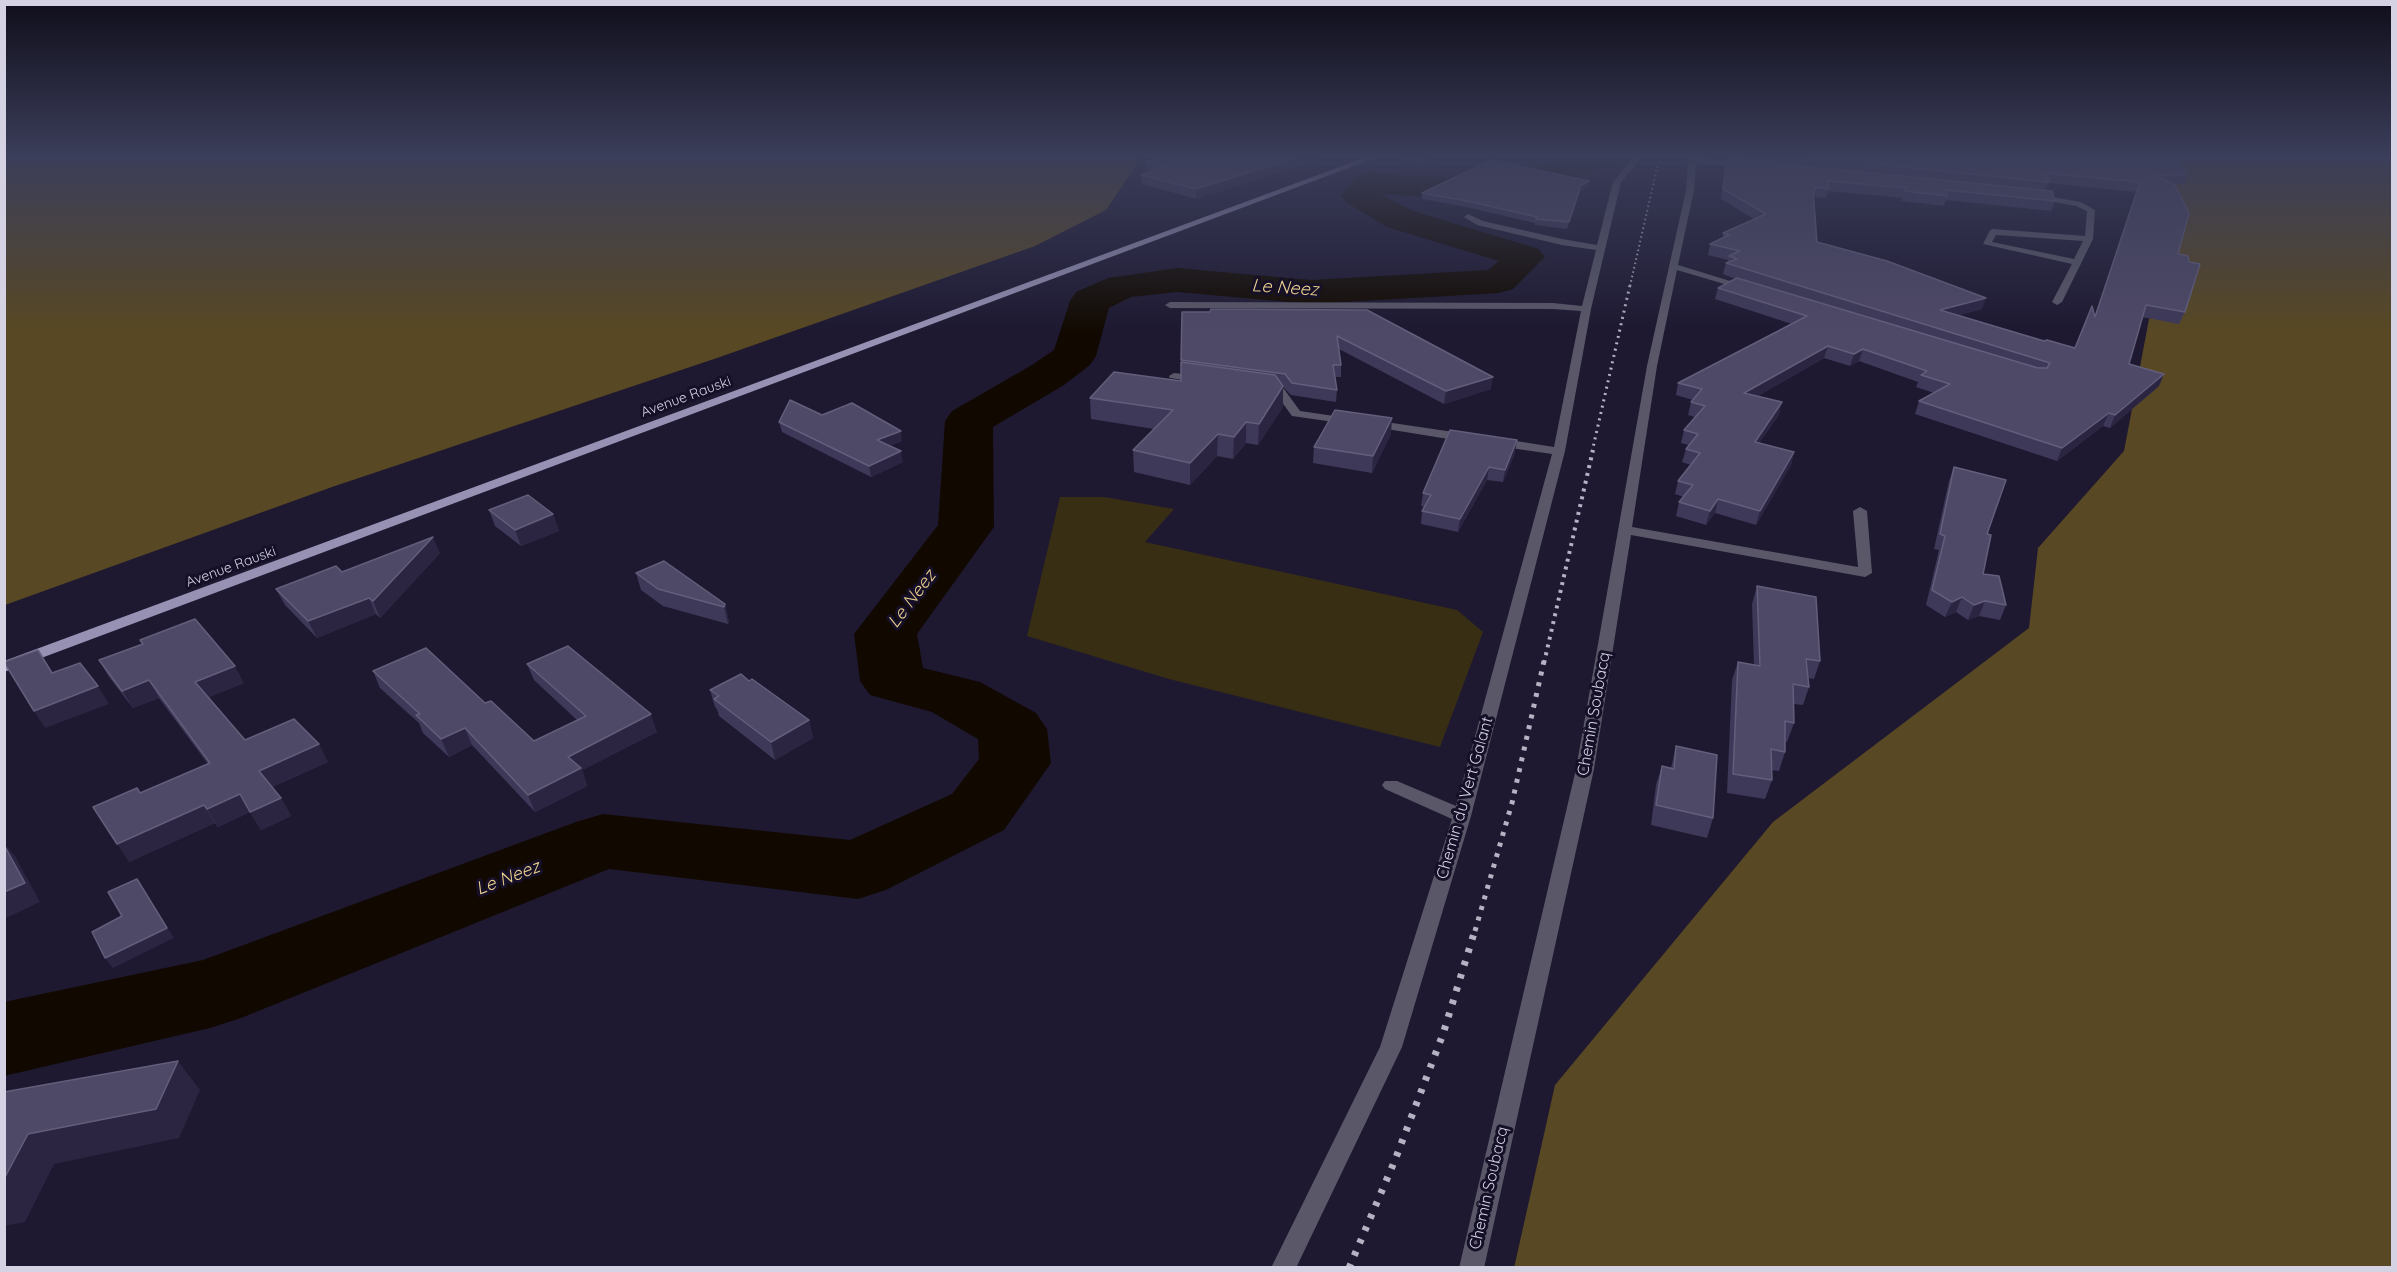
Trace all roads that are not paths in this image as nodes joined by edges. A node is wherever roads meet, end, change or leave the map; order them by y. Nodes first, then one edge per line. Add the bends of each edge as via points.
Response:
1 (1220, 214) edge
2 (1609, 214) edge
3 (1685, 214) edge
4 (2091, 214) edge
5 (1468, 217) dead end
6 (2089, 239) junction
7 (1601, 248) junction
8 (2077, 262) junction
9 (1673, 266) junction
10 (1753, 290) edge
11 (2057, 302) dead end
12 (1170, 305) dead end
13 (1586, 309) junction
14 (1174, 376) dead end
15 (1209, 381) edge
16 (1257, 387) edge
17 (1559, 452) junction
18 (1860, 511) dead end
19 (1626, 531) junction
20 (4, 667) edge
21 (1391, 785) dead end
22 (1462, 816) junction
23 (1283, 1268) edge
24 (1471, 1268) edge

1 - 20 main road, Avenue Rauski
2 - 7 street, Chemin du Vert Galant
3 - 9 street, Chemin Soubacq
4 - 6 street
5 - 7 street via 1480,223
6 - 8 street
6 - 8 street via 1993,232 1987,244
7 - 13 street, Chemin du Vert Galant
8 - 11 street
9 - 10 street
9 - 19 street, Chemin Soubacq via 1652,366
12 - 13 street
13 - 17 street, Chemin du Vert Galant
14 - 15 street
16 - 17 street via 1280,391 1296,414
17 - 22 street, Chemin du Vert Galant
18 - 19 street via 1865,573
19 - 24 street, Chemin Soubacq via 1585,769
21 - 22 street
22 - 23 street, Chemin du Vert Galant via 1391,1047

